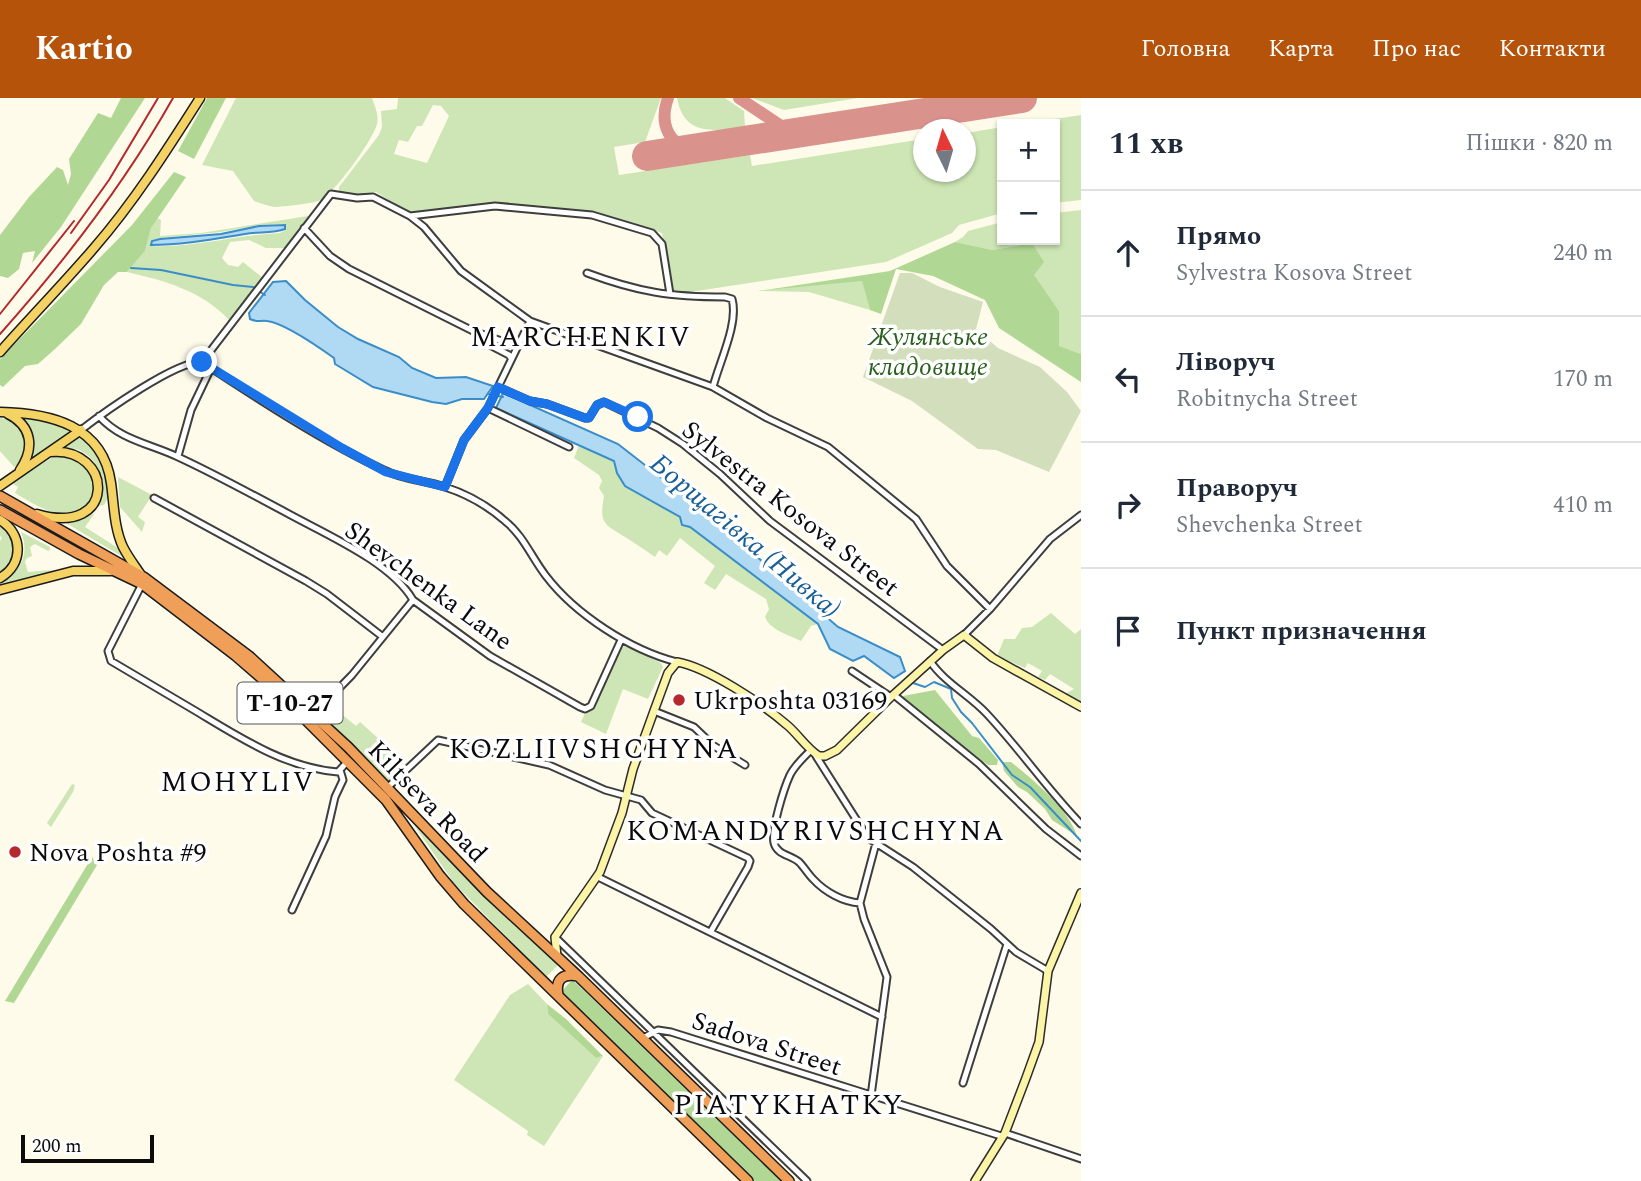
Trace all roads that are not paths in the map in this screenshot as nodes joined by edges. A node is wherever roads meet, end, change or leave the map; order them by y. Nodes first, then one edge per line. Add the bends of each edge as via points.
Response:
1 (200, 98) edge
2 (410, 216) junction
3 (304, 228) junction
4 (587, 273) dead end
5 (670, 294) junction
6 (530, 321) junction
7 (473, 331) junction
8 (516, 346) junction
9 (0, 352) edge
10 (511, 358) junction
11 (202, 362) junction
12 (211, 368) junction
13 (498, 387) junction
14 (713, 387) junction
15 (488, 408) junction
16 (2, 412) edge
17 (99, 416) junction
18 (81, 430) junction
19 (569, 447) dead end
20 (50, 452) junction
21 (178, 456) junction
22 (16, 475) junction
23 (0, 486) edge
24 (445, 487) junction
25 (4, 498) edge
26 (154, 498) dead end
27 (0, 510) edge
28 (30, 512) junction
29 (1081, 514) edge
30 (0, 520) edge
31 (122, 574) junction
32 (0, 578) edge
33 (142, 581) junction
34 (0, 590) edge
35 (413, 600) junction
36 (990, 609) junction
37 (964, 635) junction
38 (383, 637) junction
39 (621, 640) junction
40 (943, 650) junction
41 (677, 662) junction
42 (930, 662) junction
43 (852, 671) dead end
44 (892, 696) junction
45 (1081, 707) edge
46 (654, 711) junction
47 (313, 715) junction
48 (813, 751) junction
49 (348, 761) junction
50 (745, 765) dead end
51 (340, 770) junction
52 (386, 789) junction
53 (627, 796) junction
54 (1081, 824) edge
55 (876, 844) junction
56 (1081, 856) edge
57 (598, 877) junction
58 (1081, 893) edge
59 (860, 903) junction
60 (292, 910) dead end
61 (710, 931) junction
62 (555, 937) junction
63 (539, 939) junction
64 (1007, 944) junction
65 (557, 956) junction
66 (1048, 971) junction
67 (579, 977) junction
68 (558, 995) junction
69 (881, 1017) junction
70 (653, 1031) junction
71 (643, 1038) junction
72 (963, 1083) dead end
73 (871, 1096) junction
74 (1003, 1135) junction
75 (1081, 1159) edge
76 (748, 1181) edge
77 (789, 1181) edge
78 (807, 1181) edge
79 (975, 1181) edge

1 - 9 main road via 127,208
2 - 3 street via 373,197 331,194
2 - 5 street via 495,206 592,215 652,233 662,244
2 - 6 street via 461,271
3 - 7 street via 349,269
3 - 11 street
4 - 5 street via 639,291
5 - 14 street via 732,299 731,326
6 - 8 street
6 - 14 street
7 - 8 street
7 - 10 street
8 - 10 street
10 - 13 street
11 - 12 street
11 - 17 street via 167,374
12 - 21 street via 191,410
12 - 24 street via 386,472
13 - 15 street
13 - 40 street, Sylvestra Kosova Street via 585,418 604,402 658,428 697,455 770,521
14 - 36 street via 844,458 916,519 947,566
15 - 19 street
15 - 24 street via 464,440
16 - 18 main road via 56,420
16 - 22 main road via 20,421 29,436 29,450
17 - 18 street
17 - 21 street, Shevchenka Lane via 138,442
18 - 20 main road
18 - 33 main road via 107,466 120,538
20 - 22 main road
20 - 28 main road via 69,452 87,461 97,477 97,496 88,511 73,518
21 - 35 street, Shevchenka Lane via 352,548 405,587
22 - 23 main road
24 - 39 street via 482,504 506,522 558,590
25 - 28 highway, Kiltseva Road / Т-10-27
26 - 38 street via 306,581
27 - 31 highway, Kiltseva Road / Т-10-27
28 - 33 highway, Kiltseva Road / Т-10-27
29 - 36 street via 1050,539
30 - 32 main road via 11,528 18,546 16,561
31 - 33 highway, Kiltseva Road / Т-10-27
31 - 34 main road via 82,570
33 - 47 highway, Kiltseva Road / Т-10-27 via 249,656
33 - 49 highway, Kiltseva Road / Т-10-27 via 281,695
33 - 51 street via 108,651 111,661 263,751 323,771
35 - 38 street
35 - 39 street, Shevchenka Lane via 490,656 585,709 591,706
36 - 37 street
37 - 40 street
37 - 45 street via 993,658
38 - 47 street
39 - 41 street
40 - 42 street
41 - 46 street
41 - 48 street via 752,700 788,725
42 - 44 street
42 - 54 street via 985,711
43 - 44 street
44 - 48 street via 837,750 825,756
44 - 56 street via 979,764
46 - 50 street via 694,727
46 - 53 street
47 - 52 highway, Kiltseva Road / Т-10-27
48 - 55 street via 864,834
48 - 59 street via 790,775 774,828 775,846 799,862 827,891
49 - 51 street
49 - 68 highway, Kiltseva Road / Т-10-27 via 398,813 429,862 464,904
51 - 60 street via 343,780 326,836
52 - 53 street via 438,740 549,765
52 - 63 highway, Kiltseva Road / Т-10-27
53 - 57 street
53 - 61 street via 641,800 669,822 748,858 748,867
55 - 59 street
55 - 64 street via 913,867
57 - 61 street
57 - 62 street
58 - 66 street
59 - 69 street via 887,974
61 - 69 street
62 - 63 street
62 - 65 street
62 - 70 street
63 - 65 highway, Kiltseva Road / Т-10-27
64 - 66 street
64 - 72 street
65 - 67 highway, Kiltseva Road / Т-10-27
66 - 74 street via 1039,1042
67 - 68 highway via 561,977
67 - 71 highway, Kiltseva Road / Т-10-27
68 - 76 highway, Т-10-27
69 - 73 street
70 - 71 street, Sadova Street
70 - 73 street, Sadova Street via 671,1032
70 - 78 street
71 - 77 highway, Kiltseva Road / Т-10-27
73 - 74 street, Sadova Street
74 - 75 street, Sadova Street
74 - 79 street

